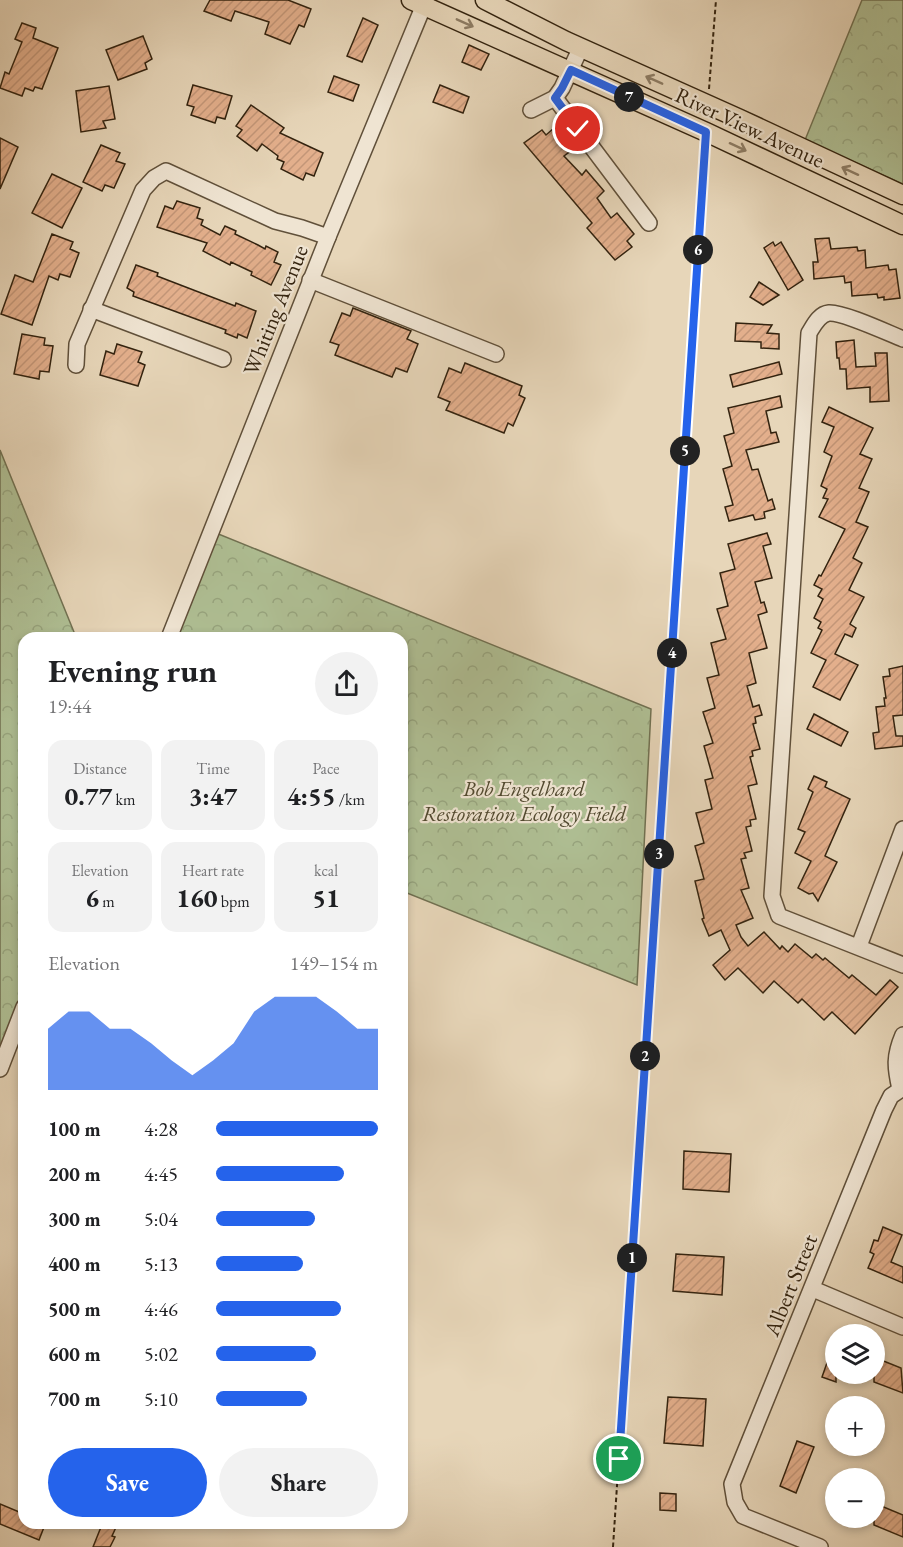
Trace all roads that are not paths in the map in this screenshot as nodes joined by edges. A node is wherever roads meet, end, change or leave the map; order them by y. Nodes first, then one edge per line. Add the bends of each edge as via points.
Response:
1 (485, 0) edge
2 (420, 2) edge
3 (581, 48) junction
4 (571, 70) junction
5 (555, 98) junction
6 (531, 110) dead end
7 (903, 195) edge
8 (649, 223) dead end
9 (903, 225) edge
10 (328, 237) junction
11 (310, 280) junction
12 (91, 309) junction
13 (903, 339) edge
14 (496, 354) dead end
15 (223, 359) dead end
16 (76, 365) dead end
17 (171, 632) edge
18 (903, 828) edge
19 (859, 946) junction
20 (903, 965) edge
21 (18, 1022) edge
22 (903, 1035) edge
23 (0, 1069) edge
24 (901, 1088) edge
25 (813, 1289) junction
26 (903, 1328) edge
27 (820, 1547) edge

1 - 3 main road, River View Avenue
2 -> 4 main road, River View Avenue
2 - 10 street, Whiting Avenue
3 - 4 street
7 -> 3 main road, River View Avenue
4 - 5 street
4 -> 9 main road, River View Avenue
5 - 6 street
5 - 8 street
10 - 11 street, Whiting Avenue
10 - 12 street via 275,222 166,171 143,190
11 - 14 street
11 - 17 street, Whiting Avenue
12 - 15 street
12 - 16 street via 77,344
13 - 19 street via 829,313 817,319 809,333 806,364 772,896 779,916
18 - 19 street
19 - 20 street
21 - 23 street
22 - 24 street via 896,1052
24 - 25 street, Albert Street via 891,1096 884,1110
25 - 26 street
25 - 27 street, Albert Street via 732,1485 743,1516

